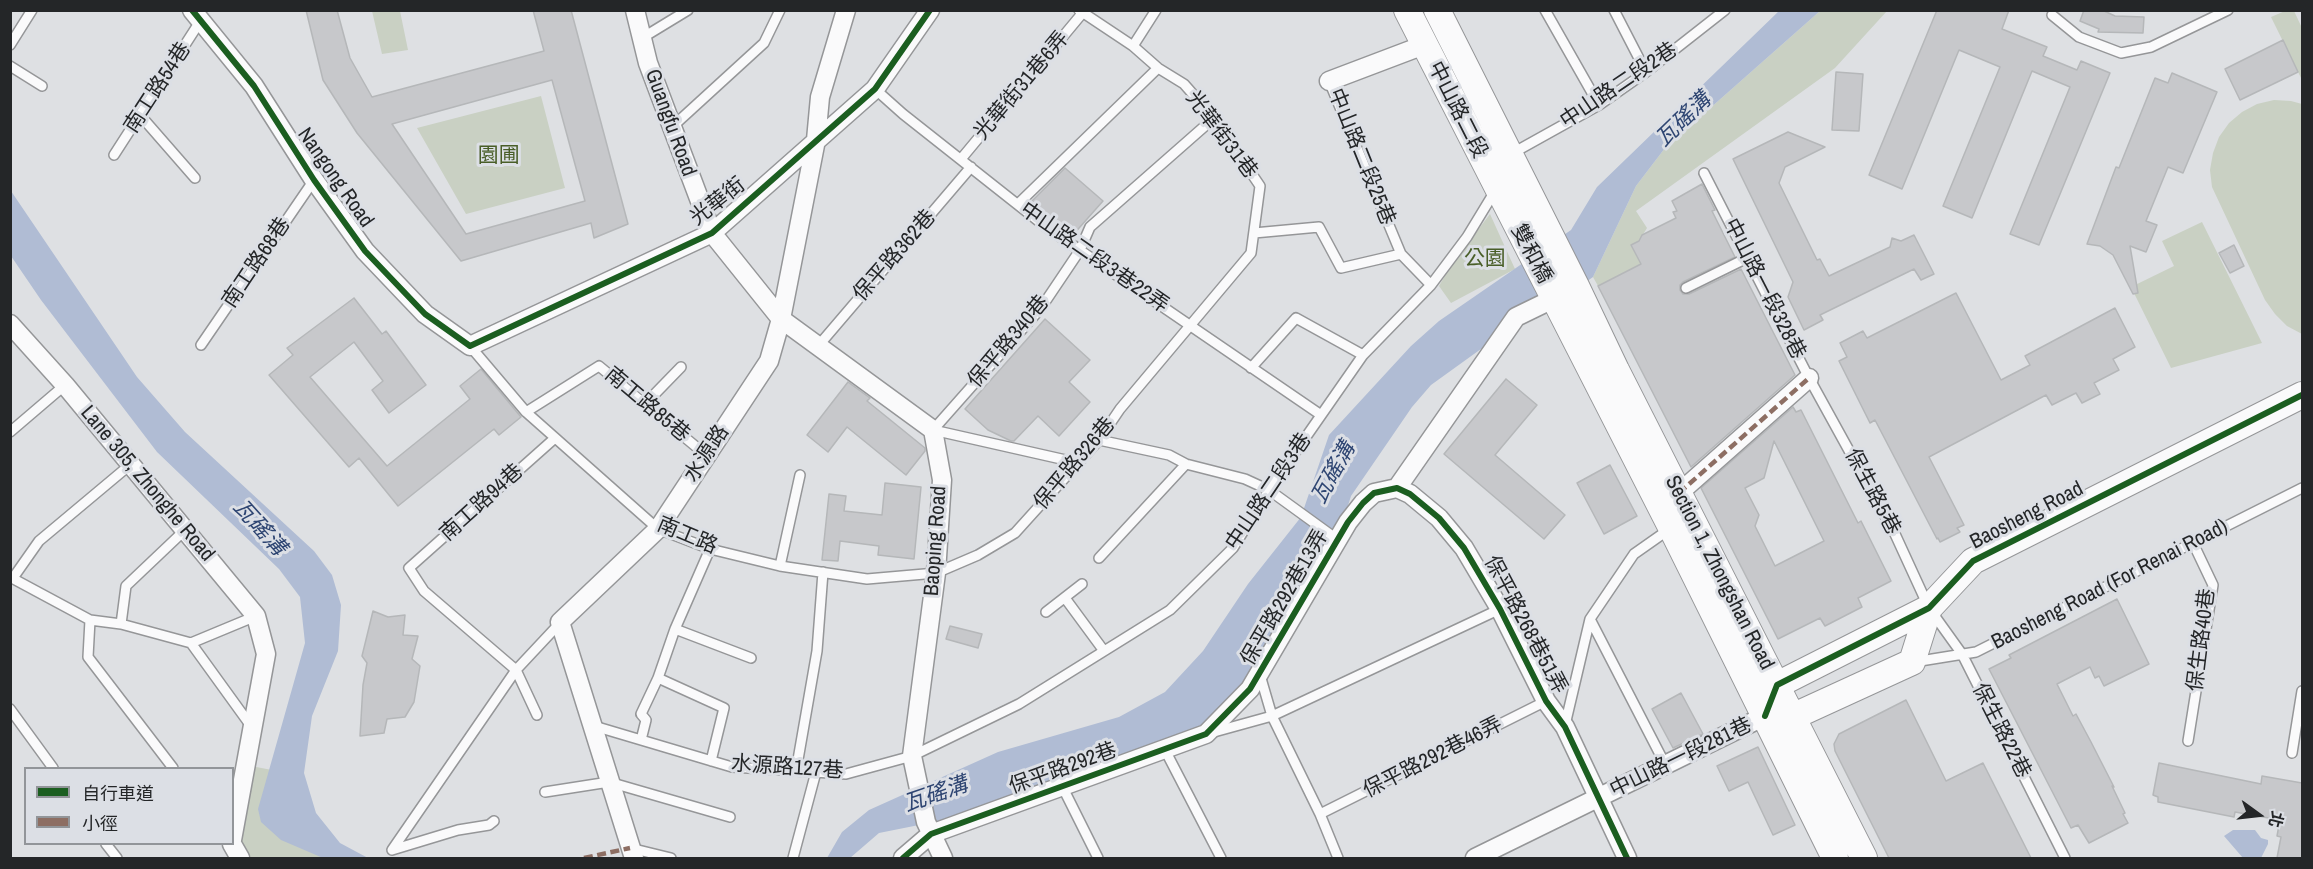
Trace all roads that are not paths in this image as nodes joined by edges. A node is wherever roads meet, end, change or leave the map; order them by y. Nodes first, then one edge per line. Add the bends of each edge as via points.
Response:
1 (32, 10) edge
2 (635, 10) edge
3 (688, 10) edge
4 (780, 10) edge
5 (846, 10) edge
6 (930, 10) edge
7 (1156, 10) edge
8 (1407, 10) edge
9 (1437, 10) edge
10 (1545, 10) edge
11 (1614, 10) edge
12 (1725, 10) edge
13 (2228, 10) edge
14 (1082, 11) edge
15 (197, 15) edge
16 (2052, 15) dead end
17 (642, 38) junction
18 (10, 45) edge
19 (1424, 45) junction
20 (1133, 46) junction
21 (10, 66) edge
22 (1158, 68) junction
23 (1646, 72) junction
24 (1329, 81) joint
25 (42, 86) dead end
26 (875, 89) junction
27 (1599, 105) junction
28 (140, 115) junction
29 (1215, 118) junction
30 (671, 128) junction
31 (816, 140) junction
32 (114, 155) dead end
33 (961, 159) junction
34 (971, 167) junction
35 (1704, 173) dead end
36 (195, 178) dead end
37 (1504, 179) junction
38 (314, 180) junction
39 (1533, 201) joint
40 (1018, 204) junction
41 (712, 233) junction
42 (1254, 233) junction
43 (1080, 250) junction
44 (1401, 254) junction
45 (1747, 258) junction
46 (1431, 285) junction
47 (1686, 288) dead end
48 (1566, 292) junction
49 (781, 319) junction
50 (10, 324) edge
51 (1190, 326) junction
52 (201, 345) dead end
53 (819, 345) junction
54 (471, 346) junction
55 (1363, 355) junction
56 (681, 367) dead end
57 (1251, 368) junction
58 (1809, 378) junction
59 (65, 385) junction
60 (2302, 395) edge
61 (645, 404) junction
62 (526, 412) junction
63 (1321, 415) junction
64 (933, 430) junction
65 (10, 432) edge
66 (555, 438) junction
67 (1099, 440) junction
68 (706, 455) junction
69 (1078, 463) junction
70 (131, 464) junction
71 (1186, 464) junction
72 (800, 475) dead end
73 (1397, 488) junction
74 (2302, 489) edge
75 (1269, 490) junction
76 (1679, 493) junction
77 (1671, 527) junction
78 (658, 529) junction
79 (185, 530) junction
80 (1338, 540) junction
81 (2193, 543) junction
82 (710, 549) junction
83 (1100, 558) dead end
84 (780, 566) junction
85 (824, 572) junction
86 (936, 573) junction
87 (12, 577) edge
88 (1082, 585) dead end
89 (1065, 598) junction
90 (1929, 608) junction
91 (1500, 609) junction
92 (1046, 612) dead end
93 (256, 616) junction
94 (1590, 619) junction
95 (90, 620) junction
96 (560, 622) junction
97 (121, 624) junction
98 (675, 629) junction
99 (191, 643) junction
100 (1104, 651) junction
101 (1962, 654) junction
102 (751, 658) dead end
103 (1912, 662) junction
104 (516, 670) junction
105 (1260, 673) junction
106 (658, 678) junction
107 (1777, 686) junction
108 (2302, 692) edge
109 (1546, 701) junction
110 (10, 709) edge
111 (537, 715) dead end
112 (1272, 716) junction
113 (1765, 716) junction
114 (1792, 717) junction
115 (594, 726) junction
116 (1565, 727) junction
117 (253, 729) junction
118 (1206, 734) junction
119 (641, 740) junction
120 (2188, 741) dead end
121 (1165, 750) junction
122 (2292, 753) dead end
123 (711, 761) junction
124 (913, 763) junction
125 (1666, 766) junction
126 (52, 767) edge
127 (172, 767) edge
128 (796, 771) junction
129 (816, 772) junction
130 (609, 782) junction
131 (1062, 786) junction
132 (545, 792) dead end
133 (1597, 800) junction
134 (1320, 814) junction
135 (730, 817) dead end
136 (494, 821) dead end
137 (929, 828) junction
138 (234, 840) edge
139 (107, 845) edge
140 (632, 853) edge
141 (117, 858) edge
142 (671, 858) edge
143 (793, 858) edge
144 (903, 858) edge
145 (944, 858) edge
146 (1098, 858) edge
147 (1221, 858) edge
148 (1338, 858) edge
149 (1475, 858) edge
150 (1627, 858) edge
151 (1835, 858) edge
152 (1864, 858) edge
153 (2065, 858) edge

1 - 18 lane
2 - 17 street, Guangfu Road
3 - 17 lane
4 - 30 lane via 764,43
5 - 31 street, 水源路 via 820,97
6 - 26 street, 光華街
7 - 20 lane
8 - 19 street, 中山路二段
9 - 37 street, 中山路二段
10 - 27 lane
11 - 23 lane
12 - 23 lane, 中山路二段2巷
13 - 16 lane via 2151,47 2121,53 2079,37
14 - 20 lane, 光華街31巷
14 - 33 lane, 光華街31巷6弄
15 - 28 lane, 南工路54巷
15 - 38 street, Nangong Road via 254,87
17 - 30 street, Guangfu Road
19 - 24 street, 中山路二段25巷
19 - 37 street, 中山路二段
20 - 22 lane, 光華街31巷
21 - 25 lane
22 - 29 lane, 光華街31巷 via 1184,84
22 - 40 lane
23 - 27 lane, 中山路二段2巷
24 - 44 lane, 中山路二段25巷
26 - 31 street, 光華街
26 - 33 lane, 中山路二段3巷22弄
27 - 37 lane, 中山路二段2巷
28 - 32 lane, 南工路54巷
28 - 36 lane
29 - 42 lane, 光華街31巷 via 1260,186
29 - 43 lane, 保平路340巷 via 1090,227
30 - 41 street, Guangfu Road
31 - 41 street, 光華街
31 - 49 street, 水源路
33 - 34 lane, 中山路二段3巷22弄
34 - 40 lane, 中山路二段3巷22弄
34 - 53 lane, 保平路362巷
35 - 45 lane, 中山路一段328巷
37 - 39 street, 中山路二段
37 - 46 lane, 中山路二段3巷
37 - 48 street, 雙和橋
38 - 52 lane, 南工路68巷
38 - 54 street, Nangong Road via 365,251 425,314
39 - 48 street, 雙和橋
40 - 43 lane, 中山路二段3巷22弄
41 - 49 street
41 - 54 street, 光華街
42 - 44 lane via 1319,227 1341,268
42 - 51 lane, 光華街31巷 via 1251,253
43 - 51 lane, 中山路二段3巷22弄
43 - 64 lane, 保平路340巷 via 1041,308
44 - 46 lane, 中山路二段25巷
45 - 47 lane
45 - 58 lane, 中山路一段328巷
46 - 55 lane, 中山路二段3巷
48 - 73 street via 1516,317
48 - 76 street, Section 1, Zhongshan Road via 1616,370
48 - 77 street
49 - 53 street
49 - 68 street, 水源路 via 769,362
50 - 59 street, Lane 305, Zhonghe Road
51 - 57 lane, 中山路二段3巷22弄
51 - 67 lane, 保平路326巷
53 - 64 street
54 - 62 lane, 南工路
55 - 57 lane via 1296,318
55 - 63 lane, 中山路二段3巷
56 - 61 lane
57 - 63 lane, 中山路二段3巷22弄
58 - 76 street, 中山路一段328巷
58 - 90 lane, 保生路5巷 via 1895,534
59 - 65 lane
59 - 70 street, Lane 305, Zhonghe Road
60 - 90 street, Baosheng Road via 1973,561
61 - 62 lane, 南工路85巷 via 599,366
61 - 68 lane, 南工路85巷
62 - 66 lane, 南工路
63 - 75 lane, 中山路二段3巷
64 - 69 lane
64 - 86 street, Baoping Road via 942,480
66 - 78 lane, 南工路
66 - 104 lane, 南工路94巷 via 409,568 424,591
67 - 69 lane, 保平路326巷
67 - 71 lane via 1169,455
68 - 78 street, 水源路
69 - 86 lane, 保平路326巷 via 1015,533
70 - 79 street, Lane 305, Zhonghe Road
70 - 87 lane via 39,541
71 - 75 lane via 1245,479
71 - 83 lane
72 - 84 lane
73 - 80 street, 保平路292巷13弄 via 1369,498
73 - 91 street, 保平路268巷51弄 via 1439,518 1464,548
74 - 81 lane, Baosheng Road (For Renai Road)
75 - 80 lane
75 - 100 lane, 中山路二段3巷 via 1233,548 1217,564 1170,609
76 - 107 street, Section 1, Zhongshan Road
77 - 94 lane via 1634,554
77 - 113 street
78 - 82 lane, 南工路
78 - 96 street, 水源路
79 - 93 street, Lane 305, Zhonghe Road
79 - 97 lane via 126,586
80 - 105 street, 保平路292巷13弄
81 - 101 lane, Baosheng Road (For Renai Road) via 1976,652
81 - 120 lane, 保生路40巷 via 2213,585
82 - 84 lane, 南工路
82 - 98 lane
84 - 85 lane, 南工路
85 - 86 lane, 南工路 via 867,579
85 - 128 lane via 818,651
86 - 124 street, Baoping Road
87 - 95 lane
88 - 89 lane
89 - 92 lane
89 - 100 lane
90 - 101 lane, 保生路22巷
90 - 103 street, Baosheng Road
90 - 107 street, Baosheng Road
91 - 109 street, 保平路268巷51弄
91 - 112 lane, 保平路292巷
93 - 99 lane
93 - 117 street, Lane 305, Zhonghe Road via 266,654
94 - 116 lane
94 - 125 lane
95 - 97 lane
95 - 127 lane via 88,657
96 - 104 lane
96 - 115 street
97 - 99 lane
98 - 102 lane
98 - 106 lane
99 - 117 lane
100 - 124 lane, 中山路二段3巷
101 - 103 lane, Baosheng Road (For Renai Road)
101 - 153 lane, 保生路22巷
103 - 114 street
104 - 111 lane
104 - 136 lane via 392,850
105 - 112 lane
105 - 118 street, 保平路292巷13弄 via 1250,689
106 - 119 lane via 641,714 645,720
106 - 123 lane via 724,708
107 - 113 street
107 - 114 street, Section 1, Zhongshan Road
108 - 122 lane
109 - 116 street, 保平路268巷51弄
109 - 134 lane, 保平路292巷46弄
110 - 126 lane
112 - 118 lane, 保平路292巷
112 - 134 lane
113 - 114 street
113 - 125 street, 中山路一段281巷
113 - 151 street
114 - 152 street, Section 1, Zhongshan Road
115 - 119 lane, 水源路127巷
115 - 130 street
116 - 133 street, 保平路268巷51弄
117 - 138 street
118 - 121 street, 保平路292巷
119 - 123 lane, 水源路127巷
121 - 131 street, 保平路292巷
121 - 147 lane
123 - 128 lane, 水源路127巷
124 - 129 lane, 水源路127巷 via 846,774
124 - 137 street
125 - 133 street, 中山路一段281巷
128 - 129 lane, 水源路127巷
129 - 143 lane
130 - 132 lane
130 - 135 lane
130 - 140 street
131 - 137 street, 保平路292巷
131 - 146 lane
133 - 149 street, 中山路一段281巷
133 - 150 street, 保平路268巷51弄
134 - 148 lane
137 - 144 street, 保平路292巷
137 - 145 street
139 - 141 lane
140 - 142 lane

